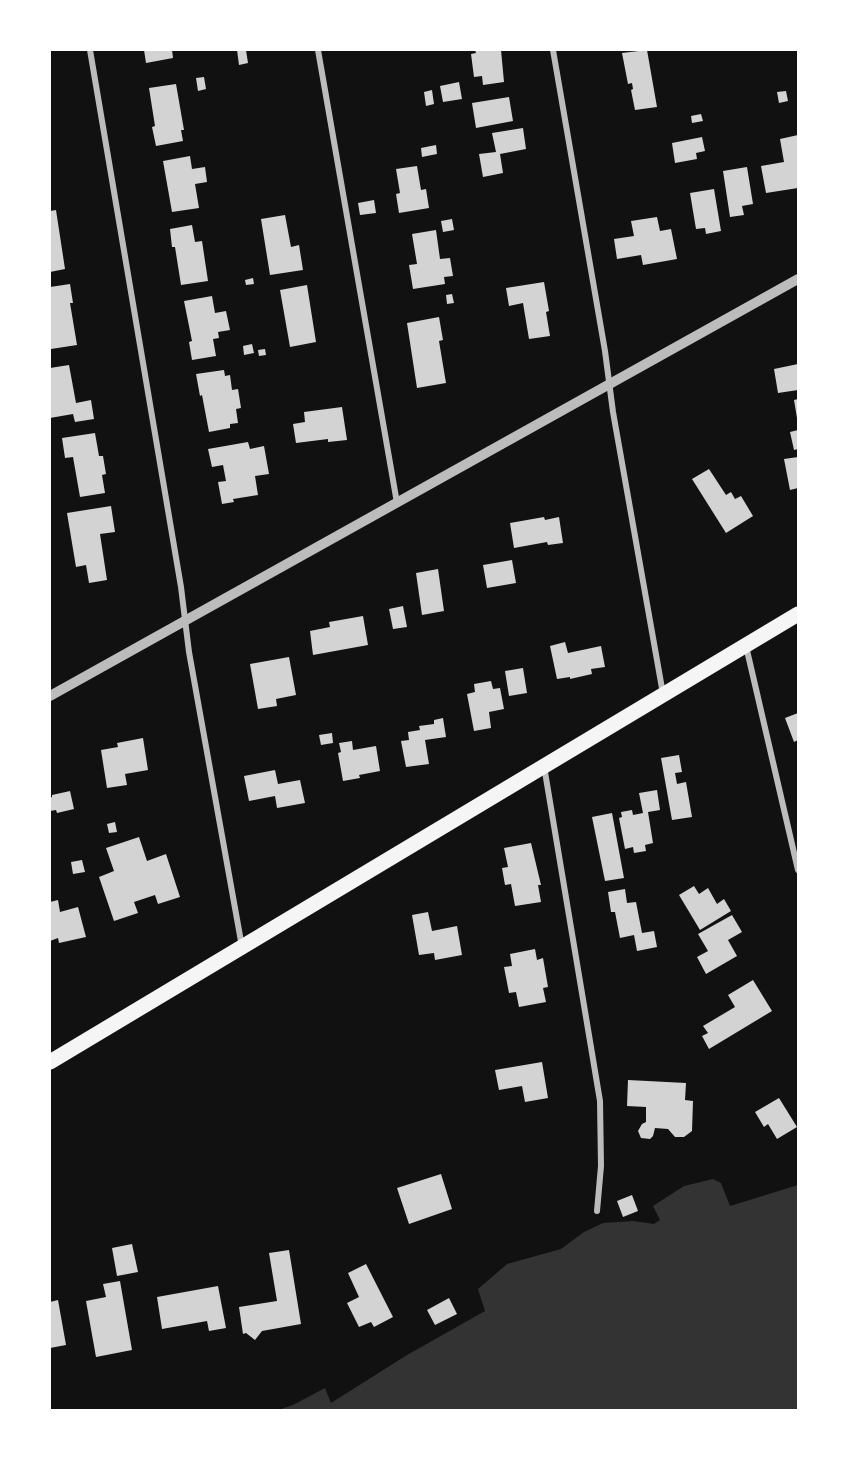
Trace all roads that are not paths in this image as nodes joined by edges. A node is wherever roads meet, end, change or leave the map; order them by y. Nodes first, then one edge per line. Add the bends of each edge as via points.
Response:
1 (90, 50) edge
2 (318, 50) edge
3 (553, 50) edge
4 (798, 279) edge
5 (609, 384) junction
6 (397, 503) junction
7 (798, 614) edge
8 (185, 621) junction
9 (746, 646) junction
10 (664, 694) junction
11 (50, 696) edge
12 (544, 765) junction
13 (798, 870) edge
14 (242, 948) junction
15 (50, 1062) edge
16 (597, 1211) dead end

1 - 8 street
2 - 6 street
3 - 5 street
4 - 5 street
5 - 6 street
5 - 10 street
6 - 8 street
7 - 9 main road
8 - 11 street
8 - 14 street
9 - 10 main road
9 - 13 street
10 - 12 main road
12 - 14 main road
12 - 16 street via 600,1101 602,1166
14 - 15 main road

